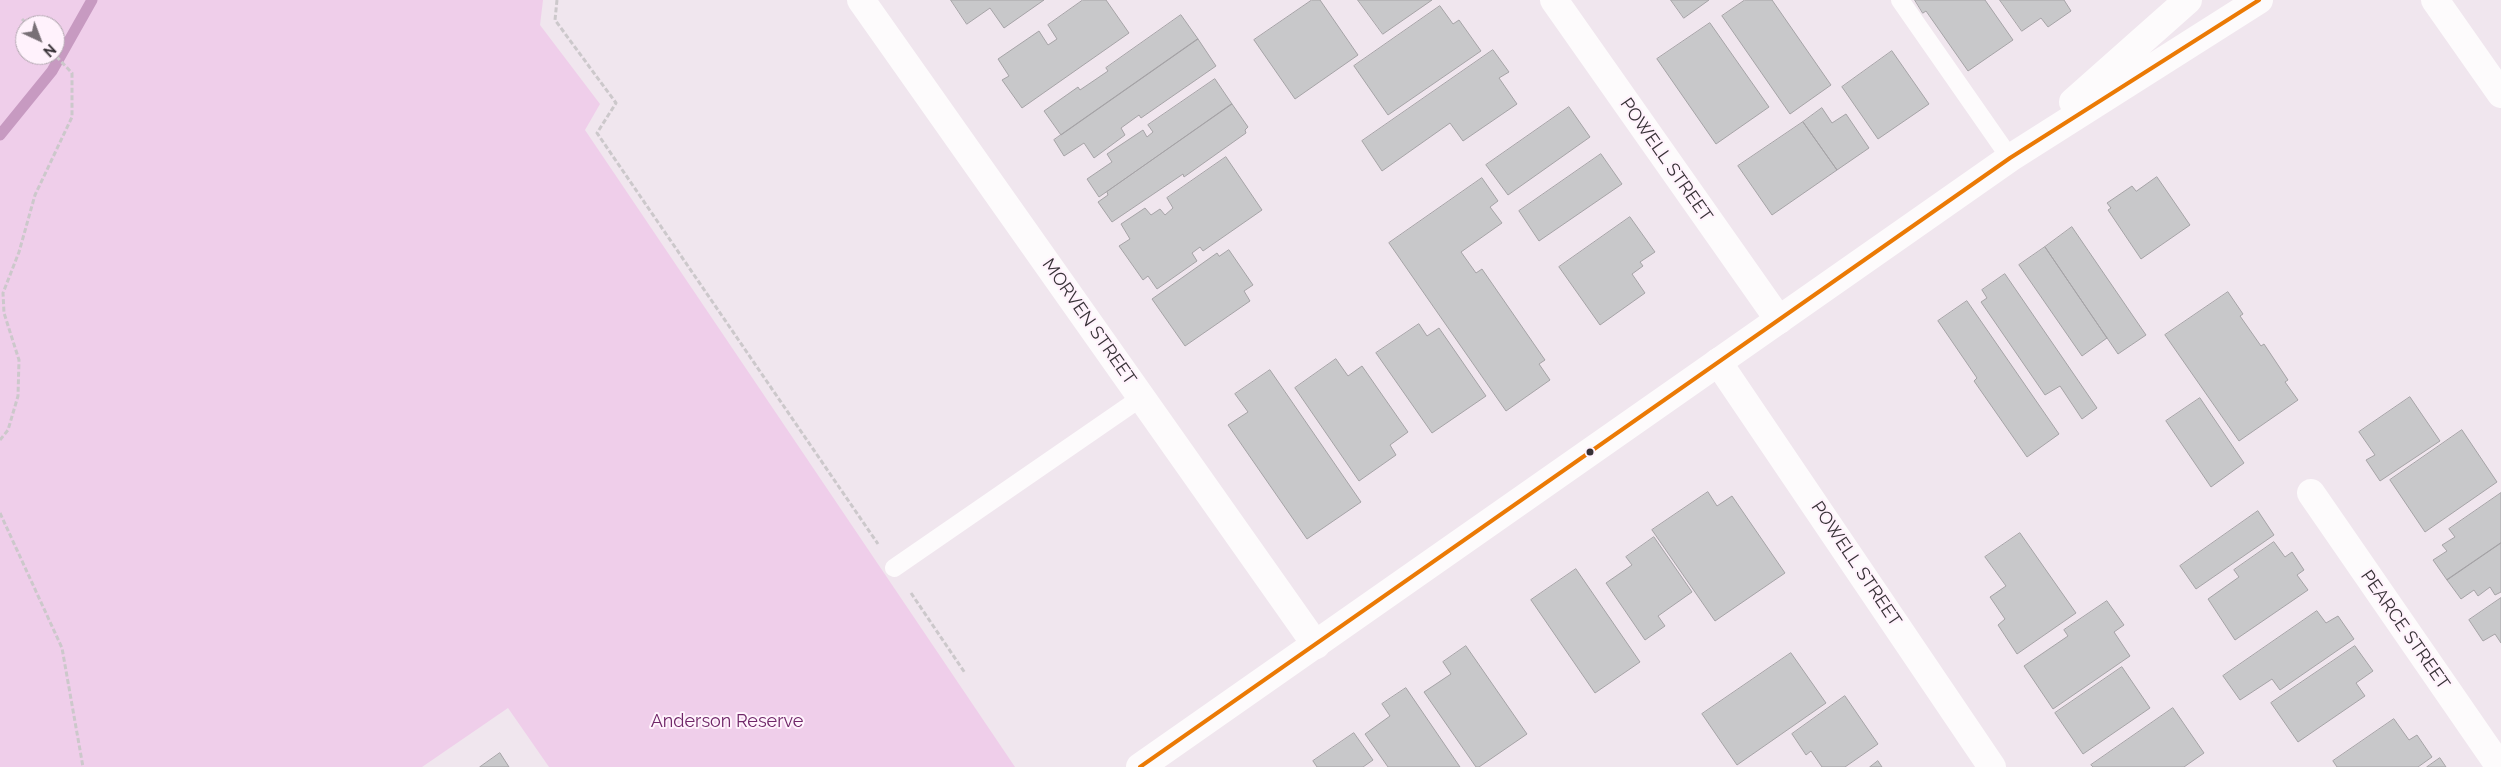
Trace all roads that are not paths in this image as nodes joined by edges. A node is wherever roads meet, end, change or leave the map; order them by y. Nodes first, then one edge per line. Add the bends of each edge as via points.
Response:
1 (861, 0) edge
2 (1554, 0) edge
3 (1900, 0) edge
4 (2188, 0) edge
5 (2258, 0) edge
6 (2435, 0) edge
7 (2501, 94) edge
8 (2010, 158) junction
9 (1779, 320) junction
10 (1718, 362) junction
11 (1142, 397) junction
12 (2311, 492) dead end
13 (894, 568) road end
14 (1316, 645) junction
15 (1140, 767) edge
16 (1992, 767) edge
17 (2500, 767) edge

1 - 11 street, MORVEN STREET
2 - 9 street, POWELL STREET
3 - 8 lane
4 - 8 street
5 - 8 street
6 - 7 street
8 - 9 street
9 - 10 street
10 - 14 street
10 - 16 street, POWELL STREET
11 - 13 lane
11 - 14 street, MORVEN STREET
12 - 17 street, PEARCE STREET
14 - 15 street

